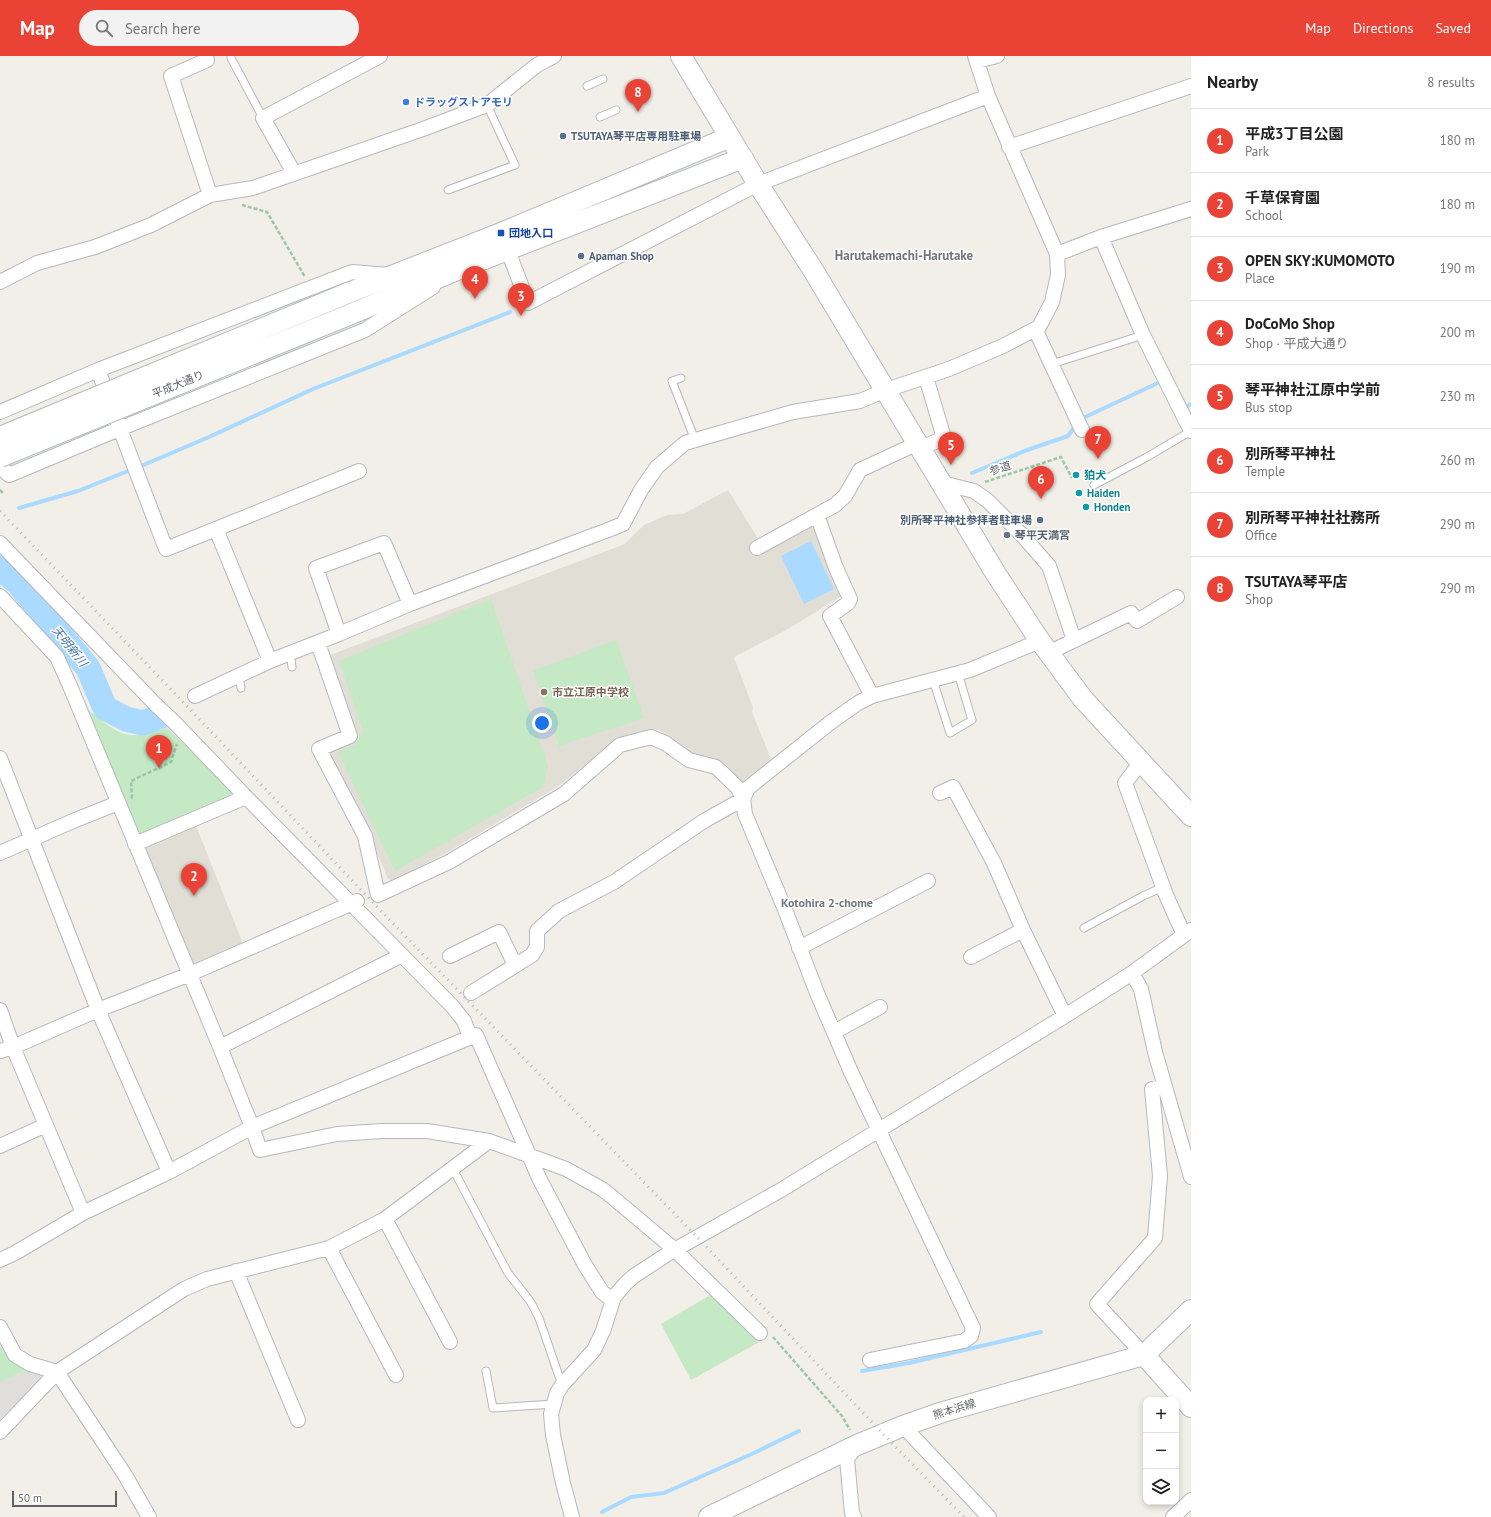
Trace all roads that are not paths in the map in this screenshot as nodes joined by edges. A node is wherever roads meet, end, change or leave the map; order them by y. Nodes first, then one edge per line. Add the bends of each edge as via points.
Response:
1 (205, 56) edge
2 (380, 56) edge
3 (554, 56) edge
4 (681, 56) edge
5 (996, 56) edge
6 (231, 58) dead end
7 (976, 59) edge
8 (602, 79) dead end
9 (587, 86) dead end
10 (1191, 86) edge
11 (988, 96) junction
12 (487, 105) junction
13 (616, 110) dead end
14 (600, 117) dead end
15 (263, 118) junction
16 (730, 137) junction
17 (1009, 147) junction
18 (743, 158) junction
19 (294, 174) junction
20 (758, 184) junction
21 (448, 190) dead end
22 (210, 195) junction
23 (1191, 209) edge
24 (1101, 237) junction
25 (504, 241) junction
26 (1056, 254) junction
27 (469, 265) junction
28 (391, 276) junction
29 (0, 282) edge
30 (1035, 329) junction
31 (1143, 334) junction
32 (1052, 364) junction
33 (98, 370) junction
34 (926, 377) junction
35 (681, 378) dead end
36 (886, 390) junction
37 (0, 412) edge
38 (119, 429) junction
39 (1082, 430) dead end
40 (1191, 431) edge
41 (0, 436) edge
42 (695, 440) junction
43 (919, 445) junction
44 (0, 456) edge
45 (0, 466) edge
46 (359, 471) dead end
47 (942, 483) junction
48 (1094, 485) dead end
49 (817, 515) junction
50 (216, 529) junction
51 (0, 543) edge
52 (757, 548) dead end
53 (0, 596) edge
54 (1177, 597) dead end
55 (410, 604) junction
56 (340, 634) junction
57 (1074, 640) junction
58 (318, 643) junction
59 (1044, 647) junction
60 (270, 661) junction
61 (958, 673) junction
62 (933, 680) junction
63 (195, 696) dead end
64 (872, 696) junction
65 (0, 758) edge
66 (1141, 762) junction
67 (940, 793) dead end
68 (246, 797) junction
69 (743, 799) junction
70 (118, 803) junction
71 (1191, 816) edge
72 (32, 839) junction
73 (135, 844) junction
74 (0, 853) edge
75 (928, 881) dead end
76 (1163, 887) junction
77 (355, 902) junction
78 (1084, 928) dead end
79 (1023, 930) junction
80 (1187, 932) edge
81 (799, 948) junction
82 (402, 955) junction
83 (450, 956) dead end
84 (970, 957) dead end
85 (515, 965) junction
86 (1132, 973) junction
87 (190, 974) junction
88 (471, 993) dead end
89 (880, 1007) dead end
90 (0, 1010) edge
91 (98, 1010) junction
92 (1065, 1016) junction
93 (834, 1032) junction
94 (470, 1037) junction
95 (220, 1047) junction
96 (6, 1049) edge
97 (1164, 1086) junction
98 (46, 1126) junction
99 (252, 1127) junction
100 (878, 1130) junction
101 (489, 1141) junction
102 (0, 1146) edge
103 (528, 1154) junction
104 (453, 1169) junction
105 (169, 1172) junction
106 (1191, 1177) edge
107 (83, 1214) junction
108 (386, 1219) junction
109 (329, 1248) junction
110 (674, 1249) junction
111 (0, 1260) edge
112 (236, 1271) junction
113 (614, 1297) junction
114 (1191, 1310) edge
115 (0, 1327) edge
116 (760, 1333) road end
117 (450, 1342) dead end
118 (1144, 1355) junction
119 (870, 1360) dead end
120 (486, 1371) dead end
121 (57, 1372) junction
122 (396, 1376) dead end
123 (562, 1385) junction
124 (554, 1404) junction
125 (1191, 1407) edge
126 (298, 1420) dead end
127 (903, 1426) junction
128 (0, 1432) edge
129 (857, 1445) junction
130 (1191, 1500) edge
131 (149, 1517) edge
132 (572, 1517) edge
133 (709, 1517) edge
134 (854, 1517) edge
135 (989, 1517) edge
136 (1173, 1517) edge

1 - 22 street via 207,60 170,76
2 - 15 street
3 - 12 street via 537,65
4 - 16 street
5 - 7 street
6 - 15 lane
7 - 11 street
8 - 9 lane
10 - 17 street
11 - 17 street
11 - 20 street
12 - 19 street
12 - 21 lane via 515,166
13 - 14 lane
15 - 19 street
16 - 18 street
16 - 25 street
17 - 26 street
18 - 20 street
18 - 25 street
19 - 22 street via 253,188
20 - 25 street via 528,303
20 - 36 street
22 - 29 street via 151,225 95,247 37,263
23 - 24 street
24 - 26 street
24 - 31 street
25 - 27 street, 平成大通り
25 - 28 street, 平成大通り
26 - 30 street via 1058,275 1052,302 1039,327
27 - 38 street via 365,330
27 - 44 street, 平成大通り, bridge
28 - 33 street via 352,272
28 - 41 street, 平成大通り, bridge
30 - 32 street
30 - 34 street via 1004,346
31 - 32 lane
31 - 40 street
32 - 39 street
33 - 37 street
33 - 38 street
34 - 36 street
34 - 43 street via 944,438
35 - 42 lane via 672,381
36 - 42 street via 860,401 794,412
36 - 43 street
38 - 45 street via 9,474
38 - 50 street via 166,549
40 - 48 lane
42 - 55 street via 685,444 657,467 623,524
43 - 47 street
43 - 49 street via 860,470 846,496
46 - 50 street
47 - 57 street via 974,491 988,501 1040,554 1049,566
47 - 59 street via 996,574
49 - 52 street
49 - 64 street via 850,599 830,616
50 - 60 street
51 - 68 street, bridge
53 - 70 street via 57,658
54 - 57 street via 1138,621 1131,613
55 - 56 street
55 - 56 street via 384,543 316,568
56 - 58 street
57 - 59 street
58 - 60 street via 291,660
58 - 69 street via 350,736 319,749 366,836 378,895 449,862 564,794 620,745 651,737 665,743 690,760 716,766 738,788
59 - 61 street
59 - 66 street via 1083,699
60 - 63 street via 240,682
61 - 62 street
61 - 62 lane via 972,720 950,733
62 - 64 street
64 - 69 street via 831,722 748,788
65 - 72 street
66 - 71 street
66 - 76 street via 1125,782
67 - 79 street via 953,787 994,863
68 - 73 street
68 - 77 street
69 - 81 street via 745,814
69 - 85 street via 614,882 559,910 537,931 537,947 532,954
70 - 72 street
70 - 73 street
72 - 74 street
72 - 91 street
73 - 87 street
75 - 81 street
76 - 78 lane
76 - 80 street
77 - 82 street
77 - 87 street
79 - 84 street
79 - 92 street
80 - 86 street
81 - 93 street
82 - 94 street via 453,1007 464,1021
82 - 95 street
83 - 85 street via 499,932
85 - 88 street
86 - 92 street
86 - 97 street via 1141,988
87 - 91 street
87 - 95 street
89 - 93 street
90 - 96 street
91 - 96 street
91 - 105 street
92 - 100 street
93 - 100 street
94 - 99 street
94 - 103 street via 476,1035
95 - 99 street
96 - 98 street
97 - 106 street
97 - 118 street via 1152,1089 1160,1176 1155,1238 1097,1304
98 - 102 street
98 - 107 street
99 - 101 street via 260,1150 337,1134 382,1131 427,1131
99 - 105 street
100 - 110 street via 781,1190
100 - 119 street via 973,1328 970,1336 964,1341
101 - 103 street
101 - 104 street
103 - 110 street via 566,1169 602,1189
103 - 113 street via 585,1265 602,1292
104 - 108 street
104 - 123 lane via 508,1273 530,1301 539,1318
105 - 107 street
107 - 111 street
108 - 109 street
108 - 117 street
109 - 112 street
109 - 122 street
110 - 113 street via 634,1276
110 - 116 street
112 - 121 street via 184,1289
112 - 126 street
113 - 123 street via 594,1350
114 - 118 street
115 - 121 street via 15,1356 30,1364
118 - 125 street
118 - 127 street, 熊本浜線 via 943,1412
120 - 124 lane via 492,1408
121 - 128 street
121 - 131 street via 125,1475
123 - 124 street
124 - 132 street via 551,1414 552,1425
127 - 129 street, 熊本浜線
127 - 135 street
129 - 133 street, 熊本浜線
129 - 134 street via 847,1459
130 - 136 street

